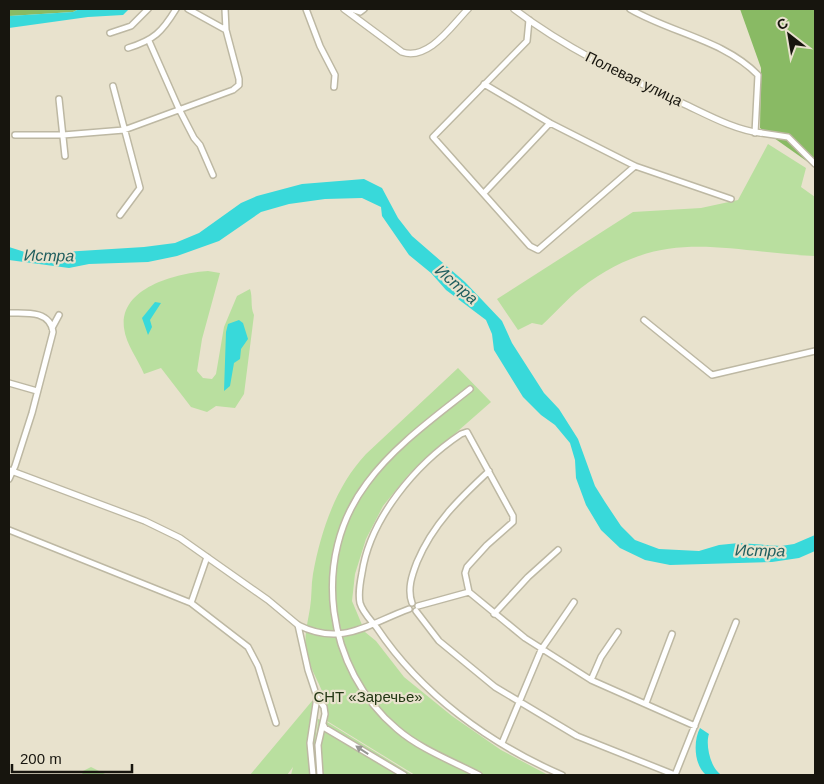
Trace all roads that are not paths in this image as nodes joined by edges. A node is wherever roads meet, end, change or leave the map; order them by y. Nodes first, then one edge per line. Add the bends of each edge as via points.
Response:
1 (148, 9) edge
2 (176, 9) edge
3 (188, 9) edge
4 (224, 9) edge
5 (306, 9) edge
6 (344, 9) edge
7 (350, 9) edge
8 (364, 9) edge
9 (468, 9) edge
10 (514, 9) edge
11 (630, 9) edge
12 (529, 20) junction
13 (226, 30) junction
14 (110, 33) dead end
15 (149, 41) junction
16 (128, 48) dead end
17 (484, 84) junction
18 (113, 86) dead end
19 (334, 87) dead end
20 (59, 99) dead end
21 (179, 109) junction
22 (550, 122) junction
23 (124, 130) junction
24 (758, 133) junction
25 (14, 135) dead end
26 (62, 135) junction
27 (64, 156) dead end
28 (815, 164) edge
29 (635, 166) junction
30 (213, 174) dead end
31 (484, 193) junction
32 (732, 199) dead end
33 (120, 215) dead end
34 (9, 313) edge
35 (59, 316) dead end
36 (644, 320) dead end
37 (52, 328) junction
38 (815, 351) edge
39 (9, 384) edge
40 (470, 389) dead end
41 (37, 391) junction
42 (10, 470) edge
43 (488, 471) junction
44 (9, 479) edge
45 (9, 530) edge
46 (558, 550) dead end
47 (207, 557) junction
48 (469, 592) junction
49 (574, 602) dead end
50 (191, 603) junction
51 (416, 607) junction
52 (494, 614) junction
53 (736, 622) dead end
54 (373, 623) junction
55 (298, 625) junction
56 (618, 632) dead end
57 (672, 634) dead end
58 (337, 636) junction
59 (541, 650) junction
60 (591, 680) junction
61 (317, 696) junction
62 (520, 702) junction
63 (646, 703) junction
64 (323, 722) junction
65 (276, 723) dead end
66 (695, 726) junction
67 (502, 743) junction
68 (313, 775) edge
69 (320, 775) edge
70 (404, 775) edge
71 (479, 775) edge
72 (562, 775) edge
73 (675, 775) edge

1 - 14 street via 131,26
2 - 15 street via 165,27
3 - 13 street
4 - 13 street
5 - 19 street via 334,75
6 - 9 street via 410,55 420,53 434,43
7 - 8 street via 360,12
10 - 12 street, Полевая улица
11 - 24 street via 648,20 676,28 748,65 758,75
12 - 17 street via 527,41
12 - 24 street, Полевая улица via 573,48 642,84
13 - 21 street via 239,85
15 - 16 street
15 - 21 street
17 - 22 street
17 - 31 street via 433,137
18 - 23 street
20 - 26 street
21 - 23 street
21 - 30 street
22 - 29 street
22 - 31 street
23 - 26 street
23 - 33 street via 140,188
24 - 28 street via 788,137
25 - 26 street
26 - 27 street
29 - 31 street via 538,250 530,246
29 - 32 street
34 - 37 street via 35,312
35 - 37 street
36 - 38 street via 712,375
37 - 41 street
39 - 41 street
40 - 58 street via 396,452 356,498 337,545 333,571
41 - 42 street via 15,466
42 - 44 street
42 - 47 street via 145,521 180,538
43 - 48 street via 513,516 513,522 467,567 465,574
43 - 51 street via 444,515 424,545 411,581
43 - 54 street via 467,432 460,434 414,476 387,507 368,548 360,585 360,603
45 - 50 street
46 - 52 street
47 - 50 street
47 - 55 street
48 - 51 street
48 - 52 street
49 - 59 street
50 - 65 street via 248,647 258,666
51 - 54 street via 412,612 409,609
51 - 62 street via 439,641 495,687
52 - 59 street
53 - 66 street
54 - 58 street via 364,629
54 - 67 street via 409,671 434,696
55 - 58 street via 318,634
55 - 61 street
56 - 60 street via 601,657
57 - 63 street
58 - 71 street via 349,667 380,713 414,742
59 - 60 street
59 - 62 street
60 - 63 street
61 - 64 street via 324,707
61 - 68 street via 310,743
62 - 67 street
62 - 73 street via 577,736
63 - 66 street
64 - 69 street via 318,745
70 -> 64 street via 325,728
66 - 73 street
67 - 72 street

